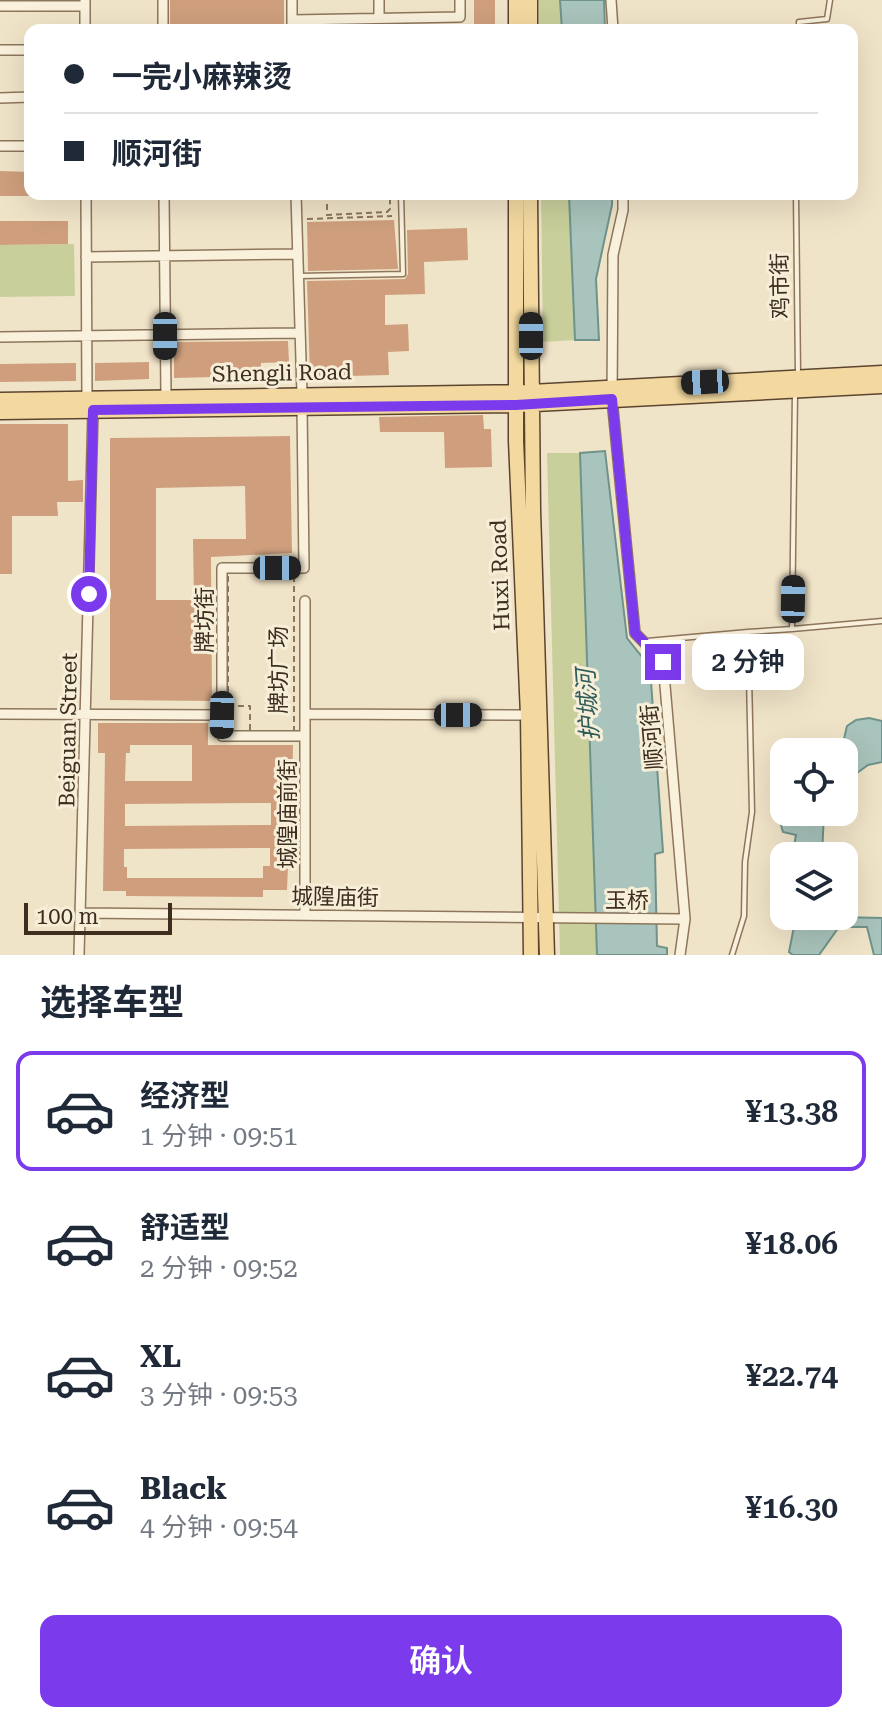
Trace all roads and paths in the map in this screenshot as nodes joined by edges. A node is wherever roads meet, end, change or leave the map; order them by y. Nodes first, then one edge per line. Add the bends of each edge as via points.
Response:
1 (163, 0) edge
2 (292, 0) edge
3 (379, 0) edge
4 (460, 0) edge
5 (516, 0) edge
6 (530, 0) edge
7 (611, 0) edge
8 (830, 0) edge
9 (85, 3) edge
10 (0, 6) edge
11 (379, 18) junction
12 (85, 24) edge
13 (163, 24) edge
14 (292, 24) edge
15 (304, 24) edge
16 (516, 24) edge
17 (530, 24) edge
18 (613, 24) edge
19 (799, 24) edge
20 (0, 50) edge
21 (24, 50) edge
22 (24, 97) edge
23 (0, 98) edge
24 (0, 146) edge
25 (24, 146) edge
26 (86, 200) edge
27 (164, 200) edge
28 (296, 200) edge
29 (327, 200) edge
30 (390, 200) edge
31 (401, 200) edge
32 (516, 200) edge
33 (530, 200) edge
34 (623, 200) edge
35 (796, 200) edge
36 (402, 216) junction
37 (297, 219) junction
38 (298, 254) junction
39 (165, 256) junction
40 (86, 257) junction
41 (299, 276) junction
42 (300, 333) junction
43 (165, 336) junction
44 (0, 337) edge
45 (86, 337) junction
46 (882, 373) edge
47 (797, 384) junction
48 (882, 386) edge
49 (612, 393) junction
50 (166, 397) junction
51 (524, 399) junction
52 (0, 400) edge
53 (302, 400) junction
54 (90, 404) junction
55 (0, 412) edge
56 (305, 601) dead end
57 (882, 621) edge
58 (792, 629) junction
59 (748, 632) junction
60 (643, 641) junction
61 (228, 706) joint
62 (0, 714) edge
63 (305, 714) junction
64 (222, 715) junction
65 (528, 715) junction
66 (86, 716) junction
67 (305, 736) junction
68 (81, 913) junction
69 (305, 914) junction
70 (530, 917) junction
71 (546, 917) junction
72 (588, 918) joint
73 (685, 919) junction
74 (79, 955) edge
75 (531, 955) edge
76 (547, 955) edge
77 (680, 955) edge
78 (732, 955) edge

1 - 13 street
2 - 14 street
3 - 11 street
4 - 11 street via 460,17
5 - 16 main road
6 - 17 main road
7 - 18 street
8 - 19 lane via 827,19
9 - 10 street
9 - 12 street
11 - 15 street
20 - 21 street
22 - 23 street
24 - 25 street
26 - 40 street, Beiguan Street
27 - 39 street
28 - 37 street
29 - 30 path via 327,215 387,212
31 - 36 lane
32 - 51 main road, Huxi Road
33 - 51 main road, Huxi Road
34 - 49 street, 顺河街 via 613,255
35 - 47 lane, 鸡市街
36 - 37 path
36 - 41 lane via 403,274
37 - 38 street
38 - 39 street
38 - 41 street
39 - 40 street
39 - 43 street
40 - 45 street, Beiguan Street
41 - 42 street
42 - 43 street
42 - 53 street
43 - 45 street
43 - 50 street
44 - 45 street
45 - 54 street, Beiguan Street
46 - 47 main road
47 - 48 main road
47 - 49 main road, Shengli Road
47 - 58 lane, 鸡市街
49 - 51 main road, Shengli Road
49 - 60 street, 顺河街 via 635,633
50 - 53 main road, Shengli Road
50 - 54 main road, Shengli Road
51 - 53 main road, Shengli Road
51 - 65 main road, Huxi Road
51 - 71 main road, Huxi Road
52 - 54 main road, Shengli Road
53 - 54 main road, Shengli Road
53 - 64 street, 牌坊街 via 304,568 222,568
54 - 55 main road, Shengli Road
54 - 66 street, Beiguan Street
56 - 63 street, 城隍庙前街
57 - 58 lane
58 - 59 lane
59 - 60 lane
59 - 78 lane via 752,812 744,916
60 - 73 street, 顺河街 via 663,662
61 - 61 path, 牌坊广场 via 250,706 250,731 294,731 294,572 228,572
62 - 66 street
63 - 65 street
63 - 67 street, 城隍庙前街
64 - 66 street
64 - 67 street via 222,736
65 - 70 main road, Huxi Road
66 - 68 street, Beiguan Street
67 - 69 street, 城隍庙前街
68 - 69 street, 城隍庙街
68 - 74 street, Beiguan Street
69 - 70 street, 城隍庙街
70 - 71 street, 城隍庙街
70 - 75 main road, Huxi Road
71 - 72 street, 城隍庙街
71 - 76 main road, Huxi Road
72 - 73 street, 玉桥
73 - 77 street, 顺河街

